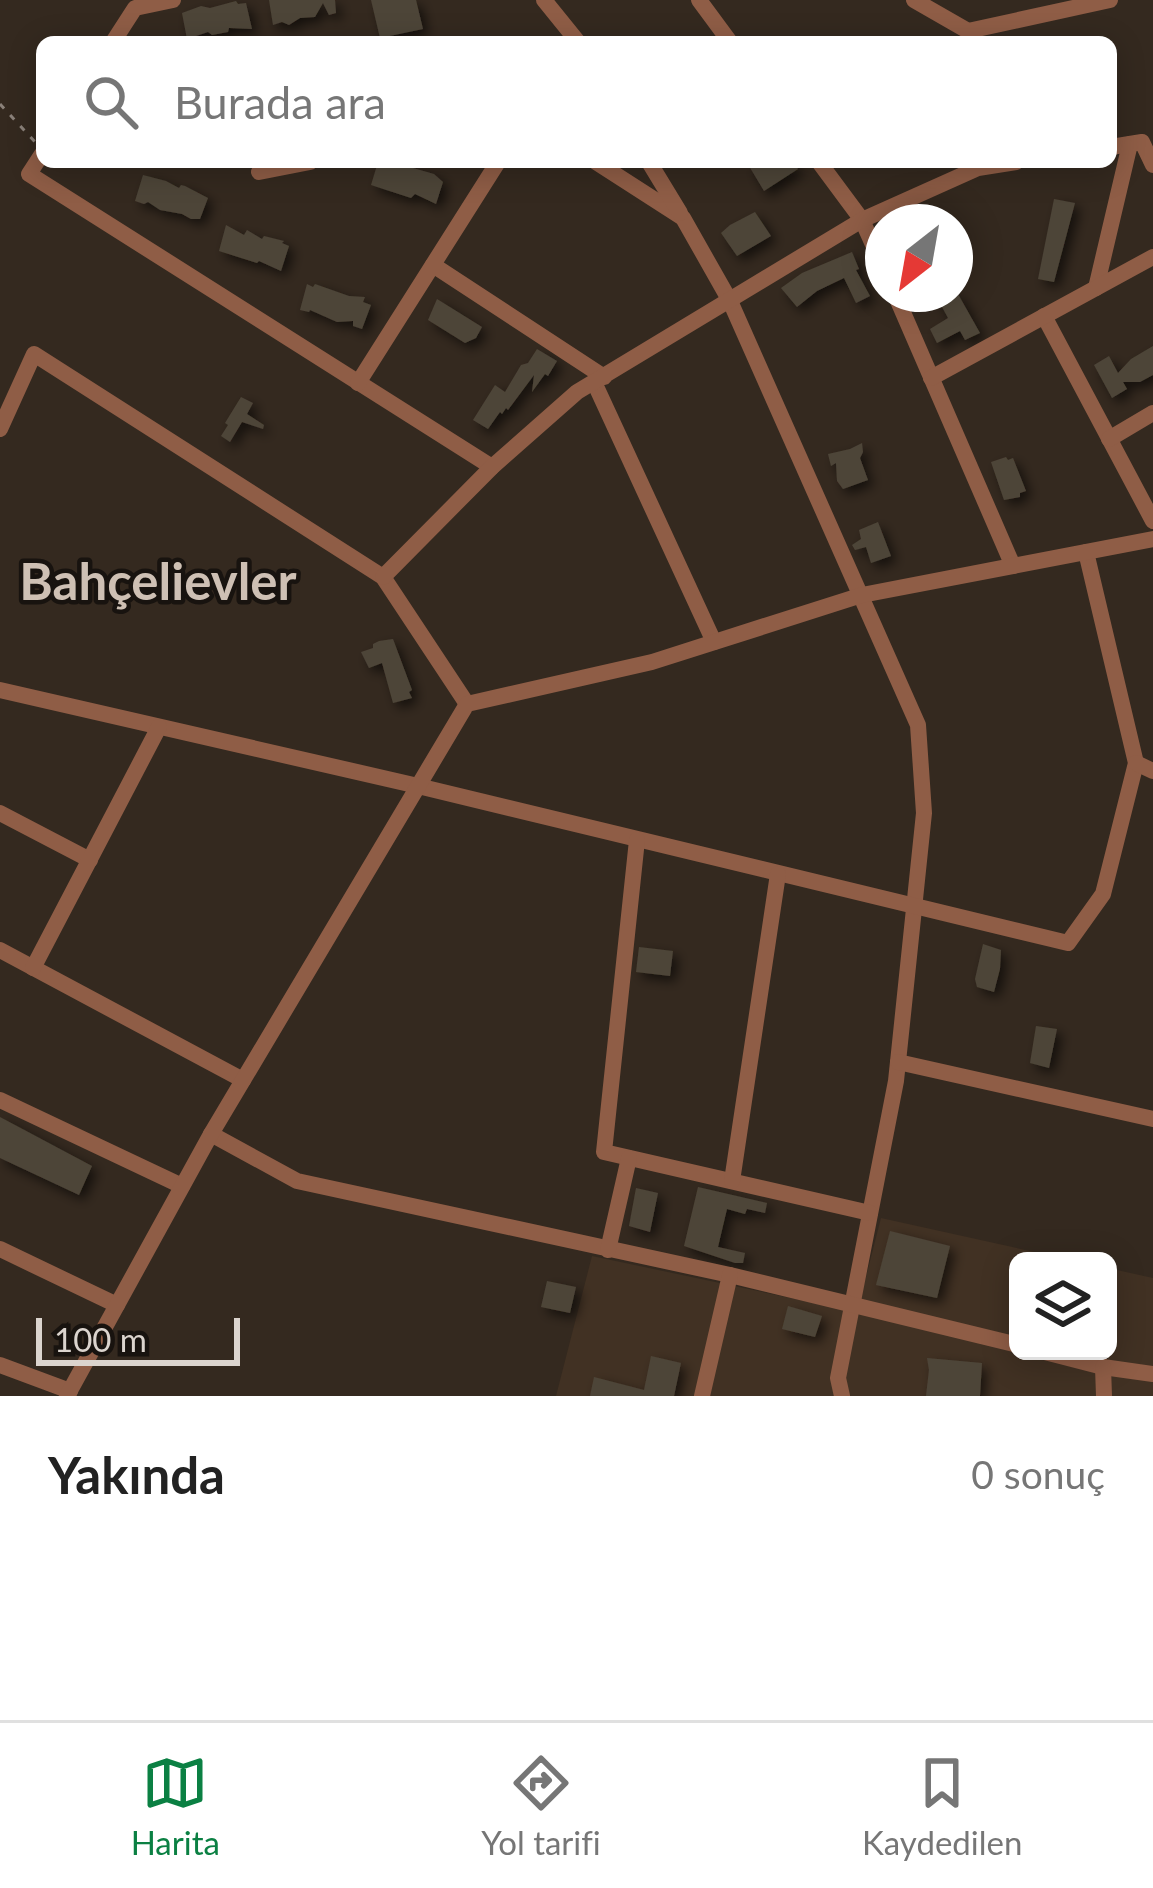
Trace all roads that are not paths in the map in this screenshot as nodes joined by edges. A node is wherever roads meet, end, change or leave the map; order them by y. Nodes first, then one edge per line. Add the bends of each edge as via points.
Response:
1 (173, 0) edge
2 (544, 0) edge
3 (699, 0) edge
4 (914, 0) edge
5 (1110, 0) edge
6 (117, 36) edge
7 (573, 36) edge
8 (726, 36) edge
9 (967, 36) edge
10 (972, 36) edge
11 (1142, 141) edge
12 (36, 161) edge
13 (1153, 165) edge
14 (279, 168) edge
15 (494, 168) edge
16 (605, 168) edge
17 (654, 168) edge
18 (823, 168) edge
19 (967, 168) edge
20 (259, 172) dead end
21 (683, 218) junction
22 (862, 220) junction
23 (865, 227) edge
24 (1153, 257) edge
25 (433, 265) junction
26 (1096, 288) junction
27 (730, 301) junction
28 (903, 312) edge
29 (1044, 316) junction
30 (931, 378) junction
31 (599, 379) junction
32 (358, 383) junction
33 (1153, 413) edge
34 (0, 429) edge
35 (1109, 439) junction
36 (492, 467) junction
37 (1153, 521) edge
38 (1153, 539) edge
39 (1086, 552) junction
40 (1013, 566) junction
41 (383, 577) junction
42 (862, 595) junction
43 (714, 642) junction
44 (0, 690) edge
45 (467, 704) junction
46 (159, 727) junction
47 (1144, 767) edge
48 (418, 786) junction
49 (0, 813) edge
50 (637, 840) junction
51 (89, 860) junction
52 (778, 874) junction
53 (914, 908) junction
54 (0, 950) edge
55 (33, 968) junction
56 (898, 1062) junction
57 (243, 1080) junction
58 (0, 1100) edge
59 (1153, 1119) edge
60 (211, 1134) junction
61 (629, 1158) junction
62 (731, 1181) junction
63 (182, 1186) junction
64 (870, 1213) junction
65 (0, 1249) edge
66 (608, 1250) junction
67 (730, 1275) junction
68 (852, 1304) junction
69 (117, 1305) junction
70 (1009, 1343) edge
71 (1078, 1360) edge
72 (0, 1365) edge
73 (1103, 1366) junction
74 (1153, 1374) edge
75 (68, 1393) edge
76 (702, 1396) edge
77 (842, 1396) edge
78 (1104, 1396) edge

1 - 6 street via 135,8
2 - 7 street
3 - 8 street
4 - 9 street
5 - 10 street
11 - 13 street
11 - 26 street
12 - 32 street via 29,174
14 - 20 street
15 - 25 street
16 - 21 street
17 - 21 street
18 - 22 street
19 - 22 street
21 - 27 street
22 - 23 street
22 - 27 street
24 - 26 street
25 - 31 street
25 - 32 street
26 - 29 street
27 - 31 street
27 - 42 street
28 - 30 street
29 - 30 street
29 - 35 street
30 - 40 street
31 - 36 street
31 - 43 street
32 - 36 street
33 - 35 street
34 - 41 street via 34,354
35 - 37 street
36 - 41 street
38 - 39 street
39 - 40 street
39 - 47 street
40 - 42 street
41 - 45 street
42 - 43 street
42 - 53 street via 919,725 924,813
43 - 45 street
44 - 46 street
45 - 48 street
46 - 48 street
46 - 51 street
47 - 53 street via 1103,894 1068,943
48 - 50 street
48 - 57 street
49 - 51 street
50 - 52 street
50 - 61 street via 604,1152
51 - 55 street
52 - 53 street
52 - 62 street
53 - 56 street
54 - 55 street
55 - 57 street
56 - 59 street
56 - 64 street
57 - 60 street
58 - 63 street
60 - 63 street
60 - 66 street via 297,1181
61 - 62 street
61 - 66 street
62 - 64 street
63 - 69 street
64 - 68 street
65 - 69 street
66 - 67 street
67 - 68 street
67 - 76 street
68 - 70 street
68 - 77 street
69 - 75 street
71 - 73 street
72 - 75 street
73 - 74 street
73 - 78 street

